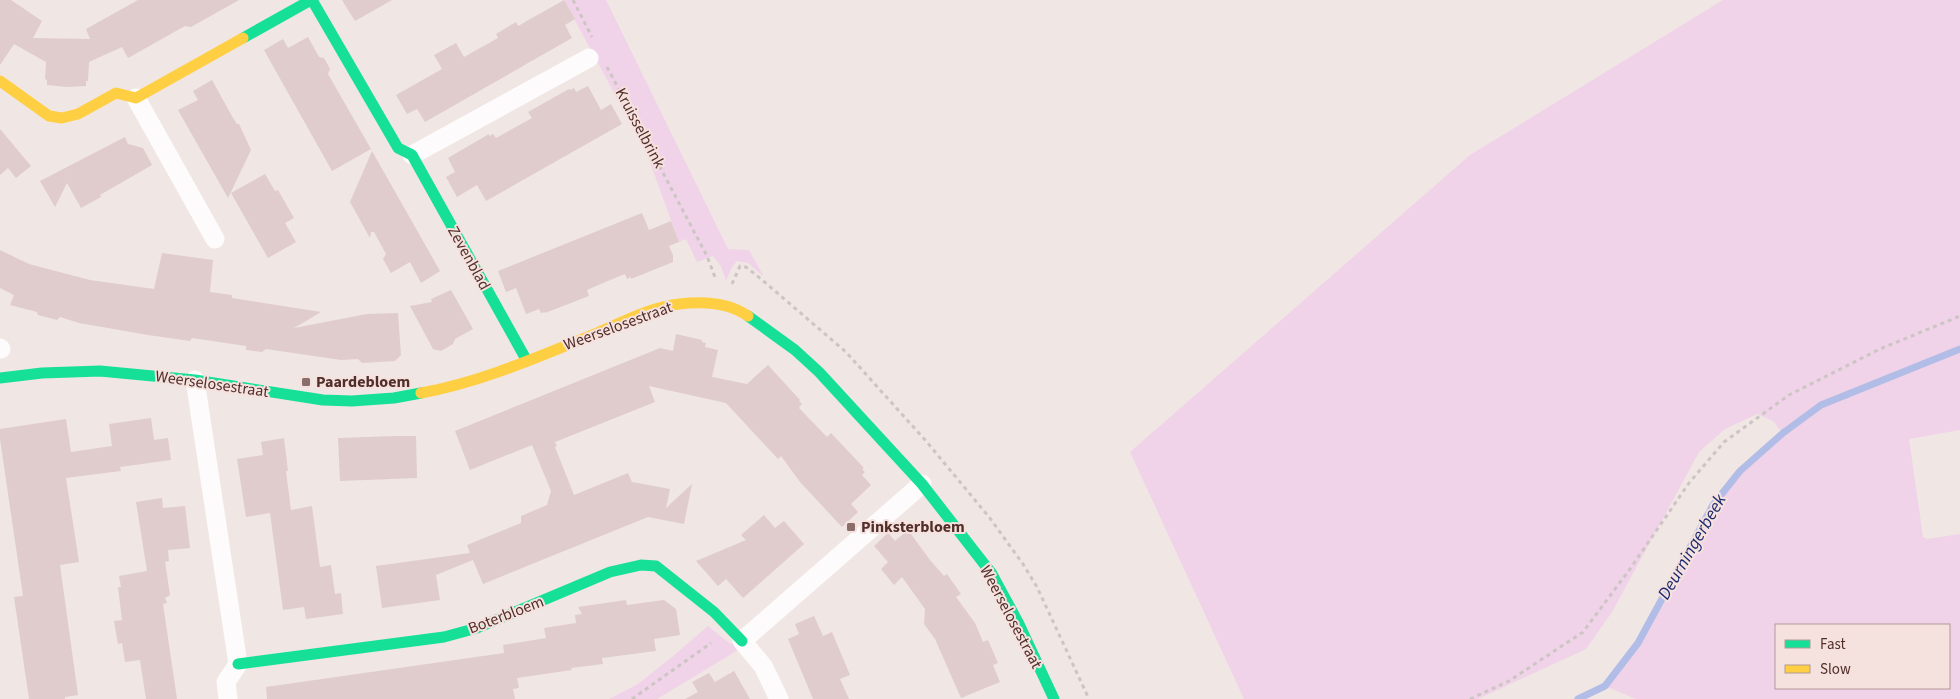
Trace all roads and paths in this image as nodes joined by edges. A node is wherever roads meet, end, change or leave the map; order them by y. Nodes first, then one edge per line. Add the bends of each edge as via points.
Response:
1 (311, 0) edge
2 (573, 0) edge
3 (596, 54) junction
4 (0, 81) edge
5 (136, 98) junction
6 (412, 155) junction
7 (215, 240) dead end
8 (707, 256) dead end
9 (1960, 316) edge
10 (526, 361) junction
11 (0, 378) edge
12 (195, 380) junction
13 (922, 484) junction
14 (736, 636) junction
15 (238, 664) junction
16 (228, 699) edge
17 (632, 699) edge
18 (780, 699) edge
19 (1054, 699) edge
20 (1470, 699) edge

1 - 5 street, Zevenblad
1 - 6 street, Zevenblad via 398,148
2 - 3 path, Kruisselbrink
3 - 6 street
3 - 8 path, Kruisselbrink
4 - 5 street via 49,116 62,118 78,114 116,93
5 - 7 street
6 - 10 street, Zevenblad
9 - 20 path via 1880,349 1789,395 1724,442 1689,483 1583,632 1509,681
10 - 12 street, Weerselosestraat via 453,387 394,398 352,401 323,400
10 - 13 street, Weerselosestraat via 648,312 677,304 706,302 723,305 746,314 795,350
11 - 12 street, Weerselosestraat via 100,371
12 - 15 street
13 - 14 street
13 - 19 street, Weerselosestraat via 992,574
14 - 15 street, Boterbloem via 714,612 656,566 641,565 610,572 477,628 444,637
14 - 17 path
14 - 18 street via 763,666
15 - 16 street via 226,682

